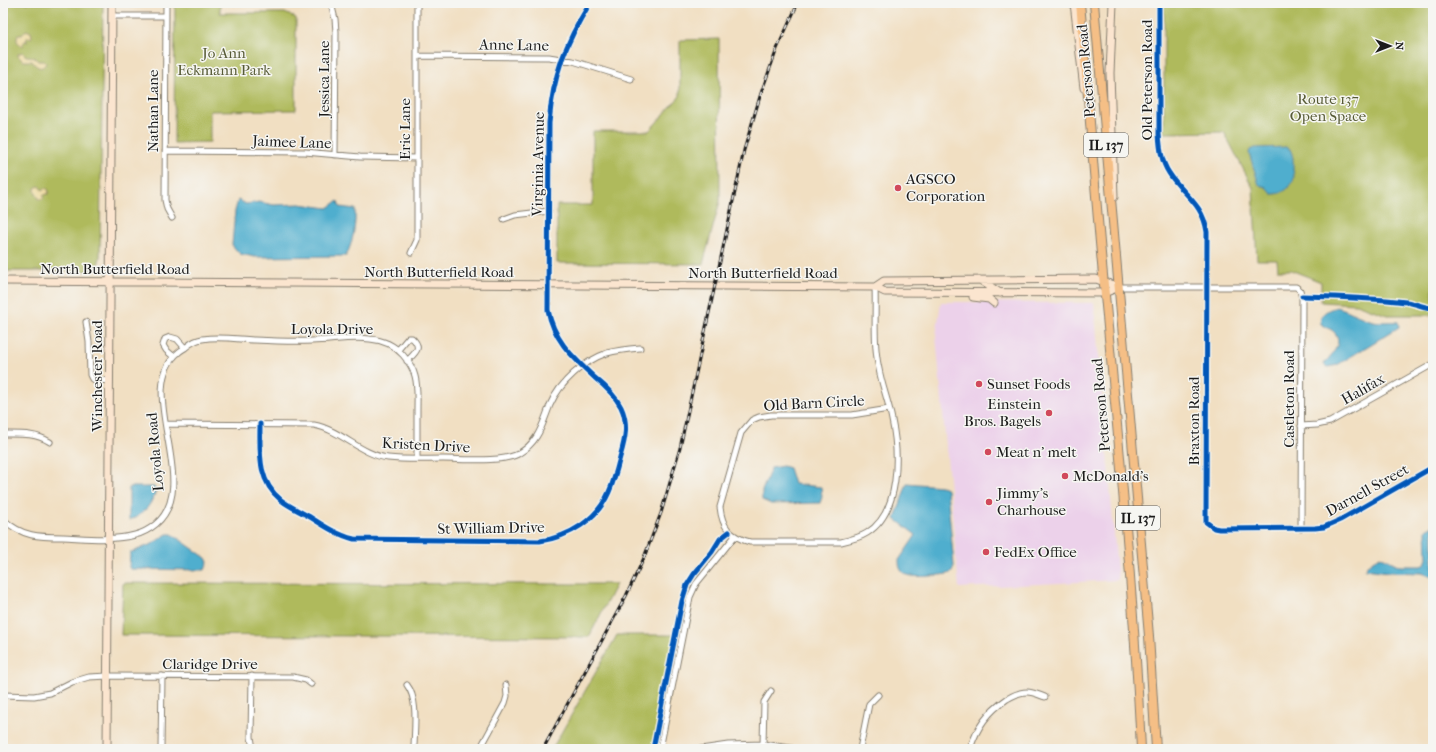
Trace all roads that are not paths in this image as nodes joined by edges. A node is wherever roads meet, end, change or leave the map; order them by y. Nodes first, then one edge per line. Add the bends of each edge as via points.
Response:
1 (112, 3) edge
2 (166, 3) edge
3 (331, 3) edge
4 (417, 3) edge
5 (590, 3) edge
6 (1074, 3) edge
7 (1080, 3) edge
8 (1094, 3) edge
9 (1113, 3) edge
10 (1159, 3) edge
11 (112, 16) junction
12 (166, 16) junction
13 (418, 56) junction
14 (562, 58) junction
15 (631, 79) dead end
16 (165, 151) junction
17 (335, 155) junction
18 (417, 158) junction
19 (1095, 179) junction
20 (548, 211) junction
21 (172, 218) dead end
22 (504, 219) dead end
23 (1114, 231) junction
24 (411, 253) dead end
25 (980, 280) junction
26 (3, 281) edge
27 (1103, 281) junction
28 (110, 282) junction
29 (548, 286) junction
30 (1207, 286) junction
31 (875, 287) junction
32 (1280, 287) joint
33 (1119, 288) junction
34 (926, 292) junction
35 (1000, 293) junction
36 (1104, 293) junction
37 (994, 304) dead end
38 (86, 322) dead end
39 (184, 348) junction
40 (640, 348) dead end
41 (398, 350) junction
42 (178, 352) joint
43 (174, 357) junction
44 (407, 360) junction
45 (1433, 364) edge
46 (583, 366) junction
47 (110, 381) junction
48 (889, 409) junction
49 (166, 424) junction
50 (260, 424) junction
51 (1301, 426) junction
52 (3, 434) edge
53 (50, 442) dead end
54 (417, 459) junction
55 (1433, 467) edge
56 (4, 522) edge
57 (1238, 529) joint
58 (1301, 529) junction
59 (735, 536) junction
60 (109, 538) junction
61 (108, 676) junction
62 (162, 676) junction
63 (252, 676) junction
64 (311, 684) dead end
65 (407, 685) dead end
66 (506, 685) dead end
67 (771, 691) dead end
68 (3, 695) edge
69 (878, 695) dead end
70 (1045, 697) dead end
71 (763, 744) junction
72 (108, 749) edge
73 (161, 749) edge
74 (253, 749) edge
75 (414, 749) edge
76 (480, 749) edge
77 (660, 749) edge
78 (701, 749) edge
79 (797, 749) edge
80 (860, 749) edge
81 (970, 749) edge
82 (1141, 749) edge
83 (1156, 749) edge

1 - 11 main road, Winchester Road
2 - 12 street, Nathan Lane
3 - 17 street, Jessica Lane via 336,32
4 - 13 street, Eric Lane
5 - 14 street, Virginia Avenue via 576,26
6 - 19 main road, Peterson Road
7 - 19 main road, Peterson Road / IL 137
8 - 23 main road, Peterson Road / IL 137
9 - 23 main road, Peterson Road via 1110,73
10 - 30 street, Old Peterson Road via 1160,150 1169,172 1204,216 1208,236
11 - 12 street
11 - 28 main road, Winchester Road
12 - 16 street, Nathan Lane
13 - 14 street, Anne Lane
13 - 18 street, Eric Lane
14 - 15 street, Anne Lane
14 - 20 street, Virginia Avenue via 549,123
16 - 17 street, Jaimee Lane via 305,152
16 - 21 street, Nathan Lane via 165,200
17 - 18 street, Jaimee Lane
18 - 24 street, Eric Lane via 417,240
19 - 27 main road, Peterson Road / IL 137
20 - 22 street
20 - 29 street, Virginia Avenue
23 - 33 main road, Peterson Road / IL 137
25 - 27 main road, North Butterfield Road
25 - 31 main road, North Butterfield Road via 884,281
25 - 35 main road
26 - 28 main road, North Butterfield Road
27 - 33 main road, North Butterfield Road
27 - 36 main road, Peterson Road / IL 137
28 - 29 main road, North Butterfield Road
28 - 47 main road, Winchester Road
29 - 31 main road, North Butterfield Road
29 - 46 street, St William Drive via 550,322 568,352
30 - 32 street, North Butterfield Road
30 - 33 street, North Butterfield Road
30 - 57 street, Braxton Road via 1206,522 1214,528
31 - 34 main road, North Butterfield Road via 884,292
31 - 48 street, Old Barn Circle via 876,349
32 - 51 street, Castleton Road via 1296,287 1301,294
33 - 36 main road, North Butterfield Road
33 - 83 main road, Peterson Road / IL 137 via 1149,636
34 - 35 main road, North Butterfield Road
34 - 37 main road via 934,295 989,298
35 - 36 main road, North Butterfield Road
36 - 82 main road, Peterson Road / IL 137 via 1133,611
38 - 47 street via 90,375 92,379
39 - 41 street, Loyola Drive via 193,341 214,337 290,341 366,338 381,341
39 - 42 street, Loyola Drive
39 - 43 street via 177,339 165,339 163,345
40 - 46 street, Kristen Drive via 607,353
41 - 44 street, Loyola Drive
41 - 44 street via 408,338 416,342 416,351
42 - 43 street, Loyola Road
43 - 49 street, Loyola Road via 166,369 162,385
44 - 54 street, Loyola Drive via 414,374 417,392
45 - 51 street, Halifax via 1330,422
46 - 50 street, St William Drive via 606,387 621,407 625,417 625,440 609,493 593,515 575,530 540,541 365,540 344,537 273,492 261,468
46 - 54 street, Kristen Drive via 569,377 557,392 535,440 518,454 499,459
47 - 60 main road, Winchester Road
48 - 59 street, Old Barn Circle via 852,415 771,415 752,420 741,433 720,507 724,524
48 - 59 street, Old Barn Circle via 896,447 892,495 879,521 868,532 841,542 750,542
49 - 50 street, Kristen Drive
49 - 60 street, Loyola Road via 173,484 170,503 165,513 159,521 142,533 124,538
50 - 54 street, Kristen Drive via 322,426 382,457
51 - 58 street, Castleton Road
52 - 53 street via 29,434
55 - 58 street, Darnell Street via 1340,520 1324,526
56 - 60 street, Loyola Road via 24,533 39,537
57 - 58 street, Darnell Street
59 - 77 street via 696,584 690,597
60 - 61 main road, Winchester Road
61 - 62 street, Claridge Drive
61 - 68 street, Claridge Drive via 89,677 50,693 34,696
61 - 72 main road, Winchester Road
62 - 63 street, Claridge Drive
62 - 73 street
63 - 64 street, Claridge Drive via 293,677
63 - 74 street
65 - 75 street via 413,697
66 - 76 street via 505,703
67 - 71 street via 764,702
69 - 80 street via 869,704
70 - 81 street via 1024,692 999,704 981,723
71 - 78 street
71 - 79 street

